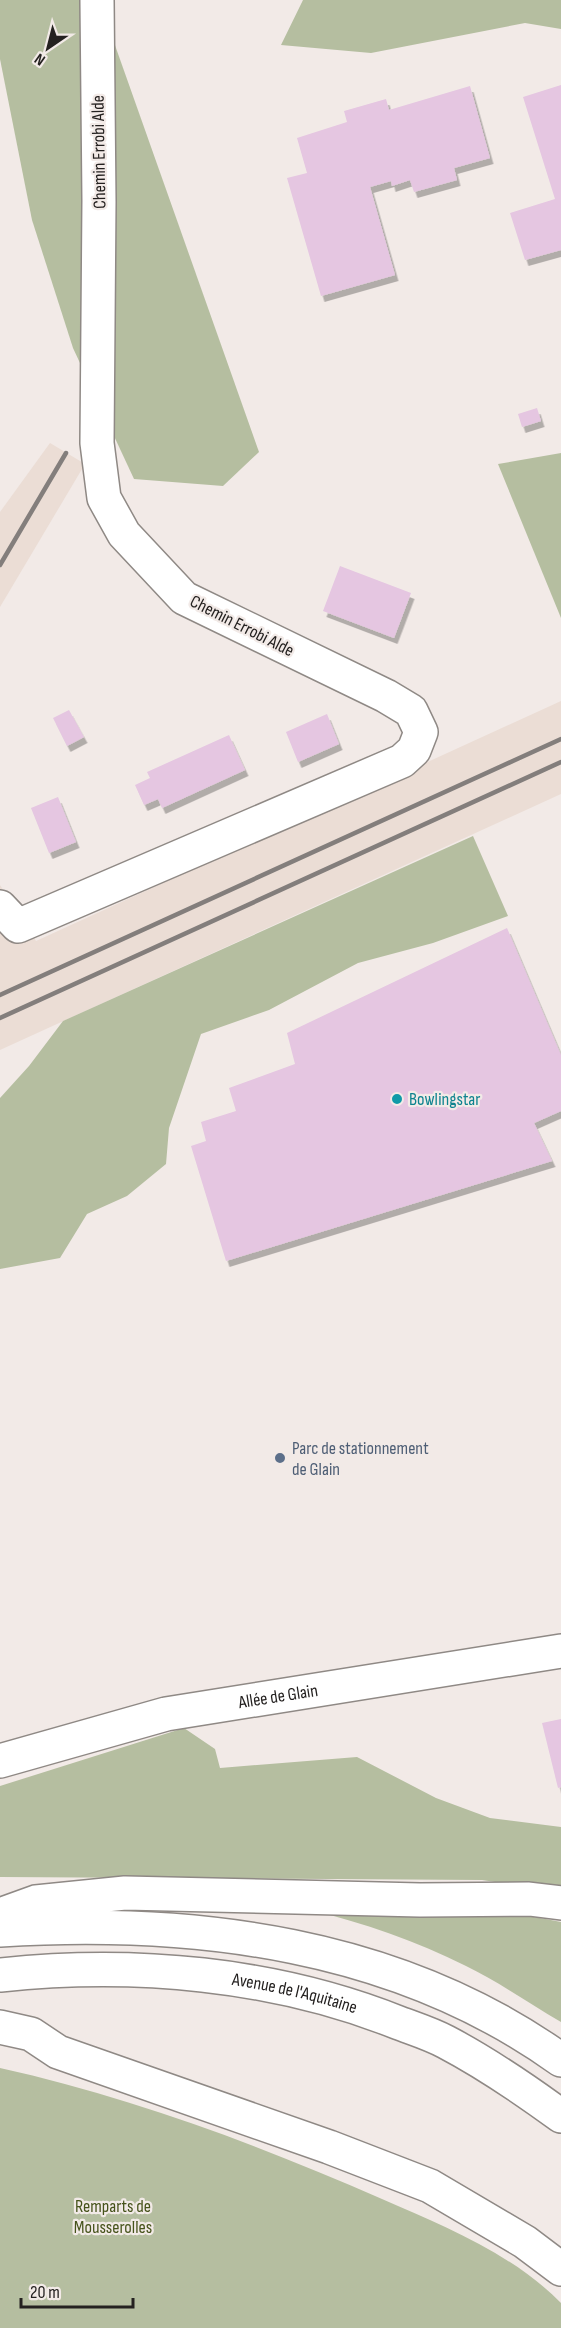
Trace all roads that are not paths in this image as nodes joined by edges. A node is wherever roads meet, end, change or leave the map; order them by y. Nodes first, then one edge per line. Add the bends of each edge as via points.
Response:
1 (97, 0) edge
2 (0, 907) edge
3 (561, 1652) edge
4 (0, 1761) edge
5 (561, 1903) edge
6 (0, 1915) edge
7 (0, 1930) edge
8 (0, 1975) edge
9 (0, 2027) edge
10 (0, 2048) edge
11 (58, 2052) junction
12 (561, 2060) edge
13 (561, 2116) edge
14 (561, 2269) edge

1 - 2 main road, Chemin Errobi Alde via 97,443 104,498 124,534 184,597 386,696 411,711 421,732 414,750 402,761 18,926
3 - 4 main road, Allée de Glain via 166,1714
5 - 6 main road via 529,1899 125,1893 36,1902
7 - 12 main road via 141,1927 280,1942 424,1983
8 - 13 main road, Avenue de l'Aquitaine via 163,1972 240,1979 316,1995 444,2041 518,2084
9 - 11 main road via 31,2034
10 - 11 main road via 27,2054
11 - 14 main road via 430,2186 525,2241

